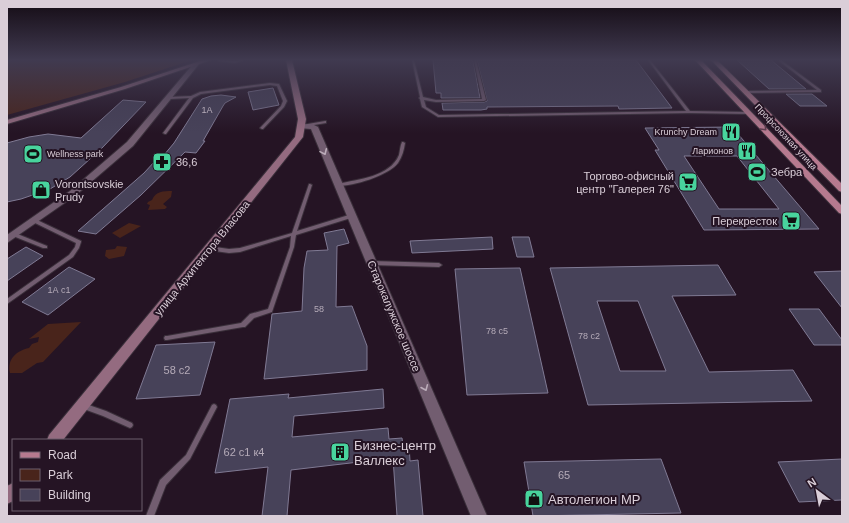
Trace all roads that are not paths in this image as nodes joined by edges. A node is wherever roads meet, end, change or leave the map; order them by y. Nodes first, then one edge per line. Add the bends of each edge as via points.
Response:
1 (134, 84) edge
2 (180, 84) edge
3 (266, 84) edge
4 (273, 84) edge
5 (295, 84) edge
6 (418, 84) edge
7 (480, 84) edge
8 (668, 84) edge
9 (721, 84) edge
10 (738, 84) edge
11 (811, 84) edge
12 (746, 92) junction
13 (192, 97) junction
14 (169, 98) junction
15 (421, 98) junction
16 (689, 112) junction
17 (749, 113) junction
18 (7, 122) edge
19 (325, 122) dead end
20 (302, 126) junction
21 (262, 128) dead end
22 (165, 133) dead end
23 (403, 144) dead end
24 (310, 185) dead end
25 (339, 185) junction
26 (842, 189) edge
27 (842, 211) edge
28 (352, 216) junction
29 (35, 221) junction
30 (294, 234) junction
31 (15, 235) junction
32 (7, 240) edge
33 (45, 247) dead end
34 (208, 248) junction
35 (372, 263) junction
36 (439, 265) dead end
37 (7, 302) edge
38 (167, 338) dead end
39 (82, 406) junction
40 (214, 407) dead end
41 (130, 425) dead end
42 (55, 439) edge
43 (150, 516) edge
44 (479, 516) edge

1 - 18 street
2 - 14 street
3 - 13 lane via 216,90
4 - 21 lane via 278,85 285,101 284,106
5 - 20 street
6 - 15 lane
7 - 15 lane via 484,100 436,101
8 - 16 lane
9 - 17 main road, Профсоюзная улица
10 - 12 main road, Профсоюзная улица
11 - 12 lane via 820,91
12 - 26 main road, Профсоюзная улица
13 - 14 lane
13 - 22 lane
14 - 29 street via 130,144 74,194
15 - 16 lane via 424,108 438,116
16 - 17 lane
17 -> 27 main road, Профсоюзная улица
19 - 20 lane
20 -> 25 street, Старокалужское шоссе via 314,127
20 - 34 street, улица Архитектора Власова via 299,137 288,152
23 - 25 lane via 400,157 382,174
24 - 30 lane
25 - 28 street, Старокалужское шоссе
28 - 30 lane
28 - 35 street, Старокалужское шоссе
29 - 31 street
29 - 37 lane via 79,242 77,248 71,256
30 - 34 lane via 240,250
30 - 38 lane via 292,247 270,310 252,316 243,325
31 - 32 street
31 - 33 lane
34 - 39 street, улица Архитектора Власова
35 - 36 lane
35 -> 44 street, Старокалужское шоссе
39 - 41 lane
39 - 42 street, улица Архитектора Власова
40 - 43 lane via 188,456 163,483

